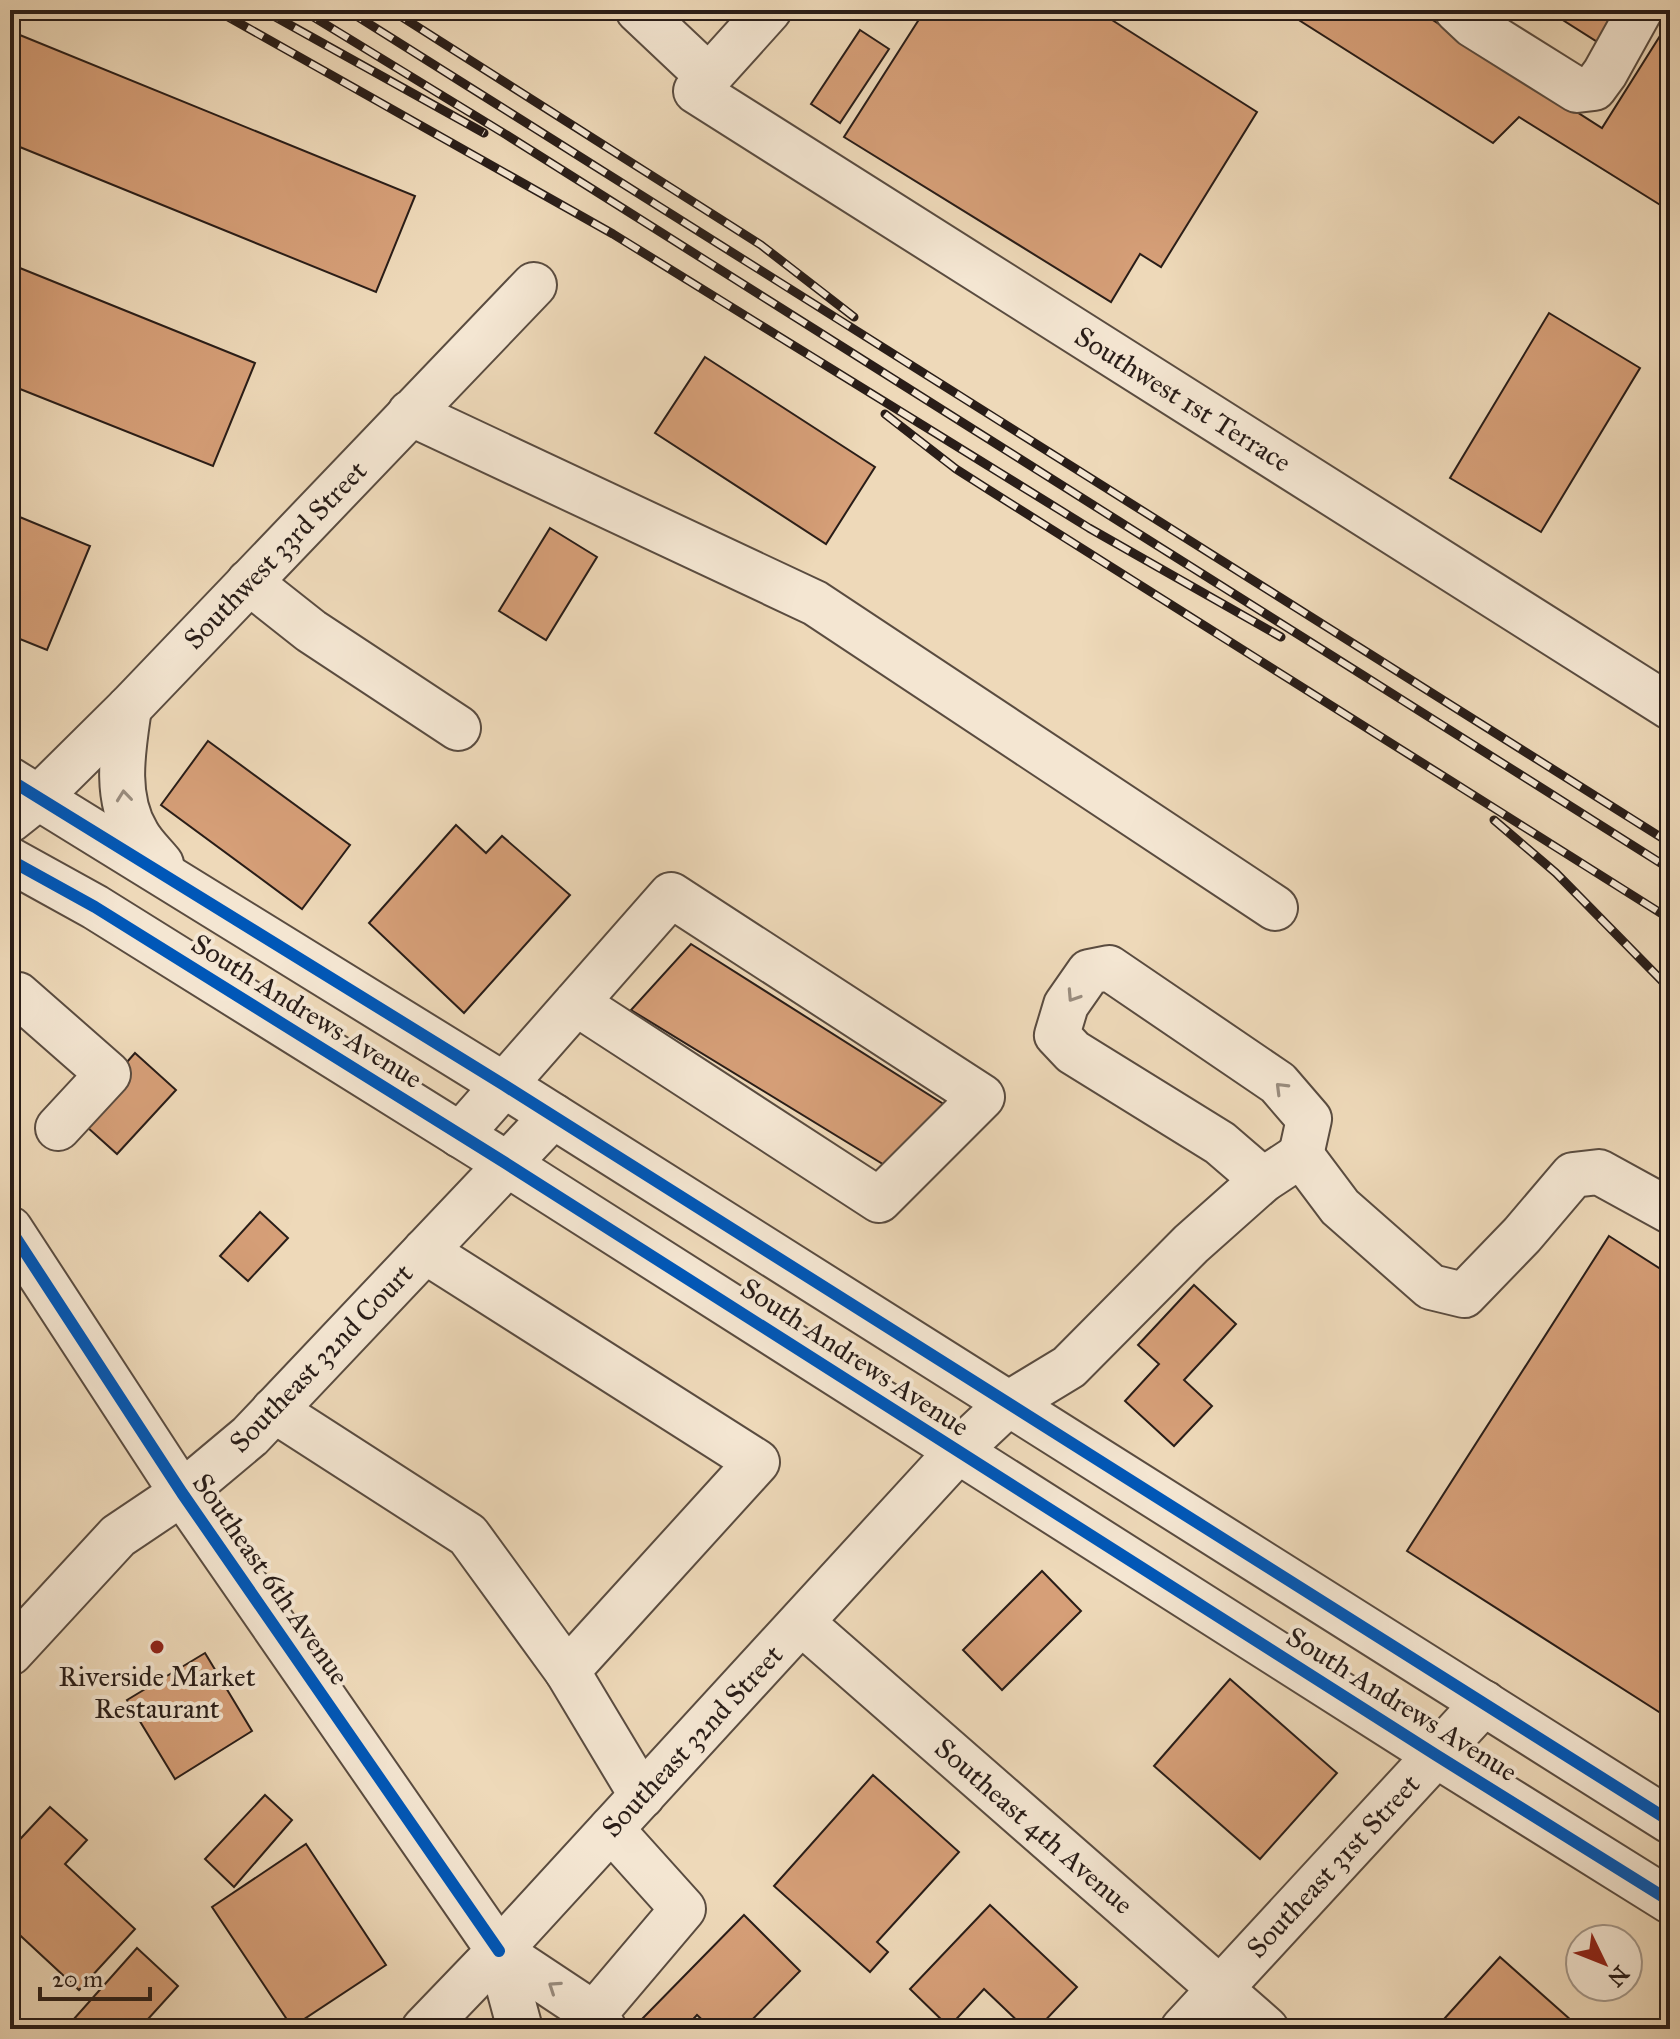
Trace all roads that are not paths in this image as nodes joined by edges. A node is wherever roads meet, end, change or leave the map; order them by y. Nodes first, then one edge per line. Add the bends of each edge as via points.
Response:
1 (638, 10) edge
2 (769, 10) edge
3 (1457, 10) edge
4 (1640, 10) edge
5 (703, 84) junction
6 (534, 285) dead end
7 (410, 413) junction
8 (249, 582) junction
9 (1670, 707) edge
10 (129, 708) junction
11 (458, 728) dead end
12 (20, 799) edge
13 (10, 860) edge
14 (178, 884) junction
15 (1275, 908) dead end
16 (10, 1000) edge
17 (576, 1003) junction
18 (504, 1085) junction
19 (553, 1116) junction
20 (58, 1128) dead end
21 (460, 1135) junction
22 (1301, 1155) junction
23 (507, 1164) junction
24 (1263, 1180) junction
25 (1670, 1211) edge
26 (10, 1229) edge
27 (425, 1251) junction
28 (1008, 1404) junction
29 (274, 1410) junction
30 (958, 1451) junction
31 (182, 1493) junction
32 (802, 1623) junction
33 (10, 1653) edge
34 (567, 1671) junction
35 (1484, 1703) junction
36 (1436, 1755) junction
37 (642, 1796) junction
38 (1670, 1821) edge
39 (611, 1829) junction
40 (1670, 1901) edge
41 (499, 1951) junction
42 (1220, 1989) junction
43 (599, 2021) edge
44 (424, 2029) edge
45 (520, 2029) edge
46 (1183, 2029) edge
47 (1266, 2029) edge

1 - 5 street, Southwest 1st Terrace
2 - 5 street
3 - 4 street via 1577,90 1594,88
5 - 9 street, Southwest 1st Terrace
6 - 7 street, Southwest 33rd Street
7 - 8 street, Southwest 33rd Street
7 - 15 street via 815,603
8 - 10 street, Southwest 33rd Street
8 - 11 street via 311,631
10 - 12 street, Southwest 33rd Street
14 -> 10 street via 138,836 126,812 123,749
12 - 14 street, South Andrews Avenue
13 - 21 street, South Andrews Avenue via 95,907
14 - 18 street, South Andrews Avenue
16 - 20 street via 18,995 108,1074
17 - 17 street via 671,895 982,1097 879,1200
17 - 18 street
18 - 19 street, South Andrews Avenue
18 - 21 street
19 - 23 street, Southeast 32nd Court
19 - 28 street, South Andrews Avenue
21 - 23 street, South Andrews Avenue
22 - 24 street, Southeast 32nd Street
22 -> 24 street via 1309,1119 1278,1083 1109,968 1089,972 1066,1005 1057,1035 1073,1052 1220,1143
22 - 25 street via 1340,1207 1431,1287 1464,1295 1573,1175 1599,1172
23 - 27 street, Southeast 32nd Court
23 - 30 street, South Andrews Avenue
24 - 28 street, Southeast 32nd Street via 1069,1367
26 - 31 street, Southeast 6th Avenue
27 - 29 street, Southeast 32nd Court
27 - 34 street via 757,1462
28 - 30 street, Southeast 32nd Street
28 - 35 street, South Andrews Avenue
29 - 31 street, Southeast 32nd Court
29 - 34 street via 468,1535
30 - 32 street, Southeast 32nd Street
30 - 36 street, South Andrews Avenue
31 - 33 street, Southeast 32nd Court via 118,1536
31 - 41 street, Southeast 6th Avenue
32 - 37 street, Southeast 32nd Street
32 - 42 street, Southeast 4th Avenue
34 - 37 street
35 - 36 street, Southeast 31st Street
35 - 38 street, South Andrews Avenue
36 - 40 street, South Andrews Avenue
36 - 42 street, Southeast 31st Street
37 - 39 street, Southeast 32nd Street
39 - 41 street, Southeast 32nd Street
39 - 43 street via 683,1909
43 -> 41 street, Southeast 6th Avenue
41 - 44 street, Southeast 32nd Street
41 - 45 street, Southeast 6th Avenue
42 - 46 street, Southeast 31st Street
42 - 47 street, Southeast 4th Avenue

